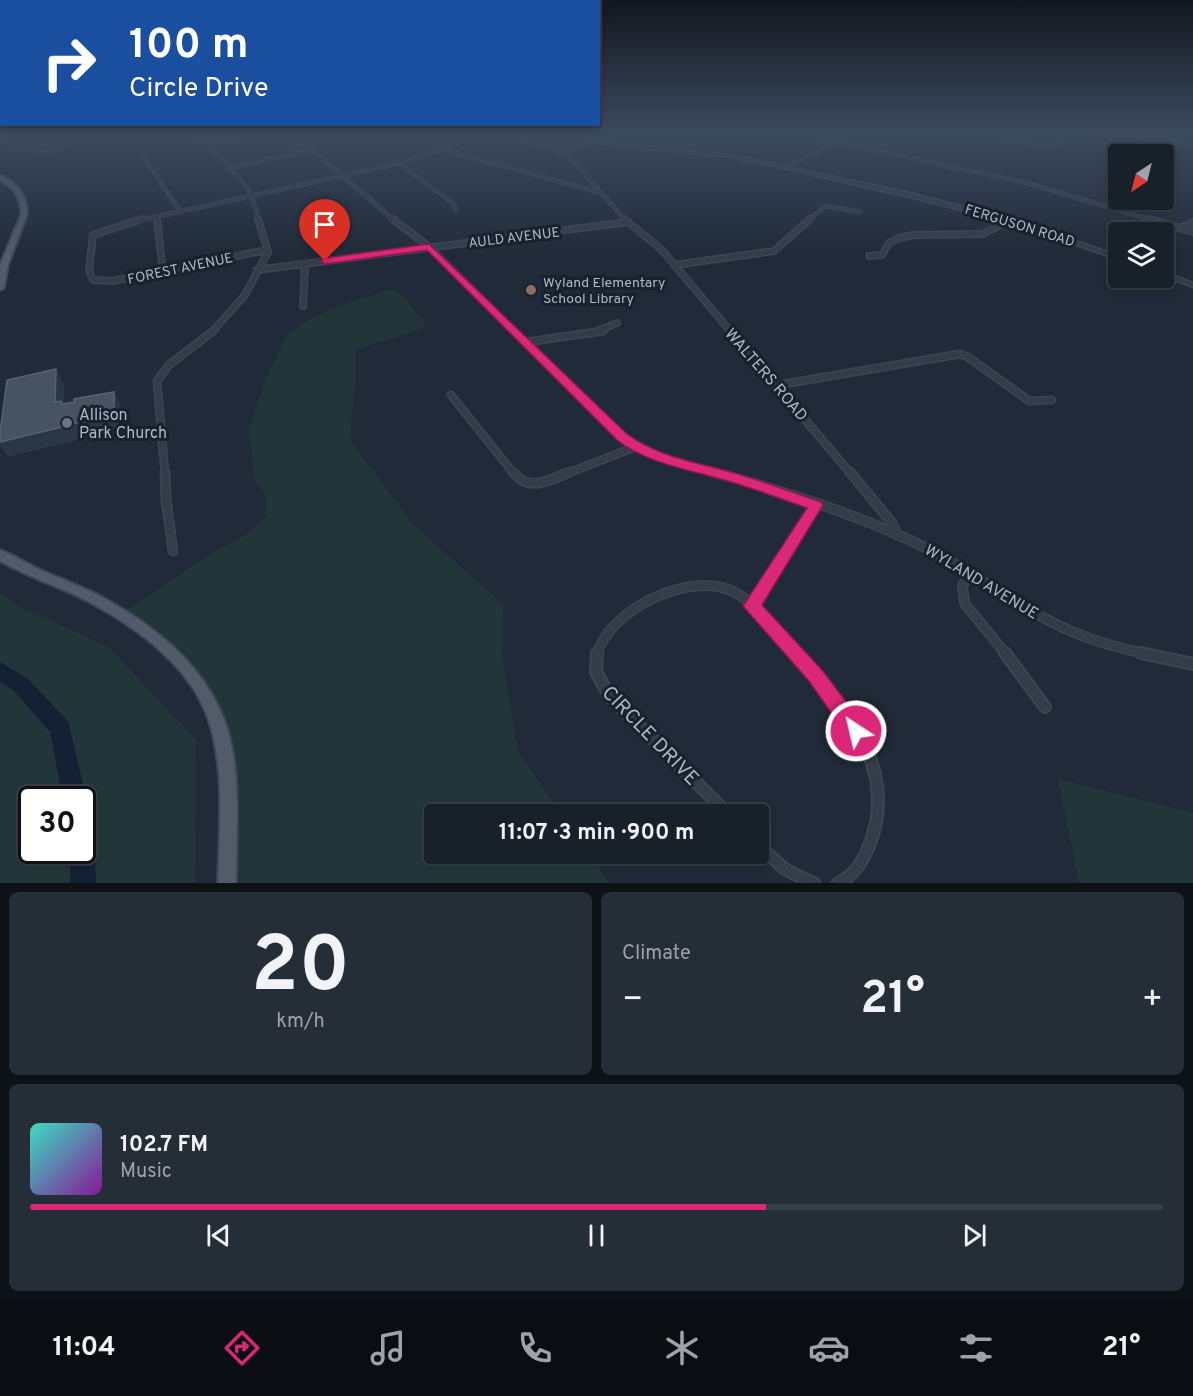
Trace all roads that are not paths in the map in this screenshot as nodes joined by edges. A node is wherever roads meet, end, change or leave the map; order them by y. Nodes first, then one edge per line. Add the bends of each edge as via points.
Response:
1 (155, 173) edge
2 (233, 173) edge
3 (349, 173) edge
4 (412, 173) edge
5 (529, 173) edge
6 (585, 173) edge
7 (812, 173) edge
8 (981, 173) edge
9 (341, 175) junction
10 (0, 177) edge
11 (602, 193) junction
12 (252, 195) junction
13 (179, 210) junction
14 (456, 210) dead end
15 (860, 212) dead end
16 (157, 217) junction
17 (1010, 220) junction
18 (628, 222) junction
19 (1193, 222) edge
20 (1180, 228) junction
21 (1193, 232) edge
22 (429, 247) junction
23 (267, 250) junction
24 (1108, 254) edge
25 (869, 255) dead end
26 (305, 264) junction
27 (674, 265) junction
28 (256, 270) junction
29 (163, 272) junction
30 (1174, 278) edge
31 (1193, 285) edge
32 (0, 288) edge
33 (303, 306) dead end
34 (617, 323) dead end
35 (527, 342) junction
36 (778, 385) junction
37 (451, 395) dead end
38 (1052, 400) dead end
39 (635, 447) junction
40 (816, 505) junction
41 (897, 535) junction
42 (173, 551) dead end
43 (0, 555) edge
44 (971, 572) junction
45 (752, 606) junction
46 (1193, 664) edge
47 (1045, 707) dead end
48 (718, 804) edge
49 (769, 855) edge
50 (227, 883) edge
51 (814, 883) edge
52 (838, 883) edge

1 - 13 street
2 - 12 street
3 - 9 street
4 - 14 street via 453,203
5 - 11 street
6 - 11 street, WALTERS ROAD
7 - 17 street, FERGUSON ROAD
8 - 20 street via 1037,185
9 - 12 street
9 - 22 street, WYLAND AVENUE
10 - 32 main road via 18,189 25,207
11 - 18 street, WALTERS ROAD
12 - 13 street
12 - 23 street
13 - 16 street
15 - 27 street via 824,207 774,251
16 - 29 street
16 - 29 street, FOREST AVENUE via 94,233 89,275 93,280 117,281
17 - 24 street, FERGUSON ROAD
17 - 25 street via 983,234 899,238 889,243 882,255
18 - 22 street, AULD AVENUE
18 - 27 street, WALTERS ROAD via 649,237
19 - 20 street
20 - 21 street
22 - 26 street, AULD AVENUE
22 - 35 street, WYLAND AVENUE
23 - 28 street
23 - 29 street, FOREST AVENUE
26 - 28 street, AULD AVENUE
26 - 33 street
27 - 36 street, WALTERS ROAD
28 - 42 street via 245,295 230,314 168,365 157,381
30 - 31 street
34 - 35 street via 602,331
35 - 39 street, WYLAND AVENUE
36 - 38 street via 960,354 1029,401
36 - 41 street, WALTERS ROAD via 881,509
37 - 39 street via 518,479 530,484 550,481
39 - 40 street, WYLAND AVENUE
40 - 41 street, WYLAND AVENUE
40 - 45 street
41 - 44 street, WYLAND AVENUE
43 - 50 main road via 95,599 120,615 164,648 195,680 215,719 224,756
44 - 46 street, WYLAND AVENUE via 1073,632
44 - 47 street via 961,585 965,604
45 - 48 street, CIRCLE DRIVE via 737,594 711,584 678,590 623,618 603,640 595,662 598,680 616,704
45 - 52 street, CIRCLE DRIVE via 834,699 876,771 879,804 874,832 859,868
49 - 51 street via 786,870

